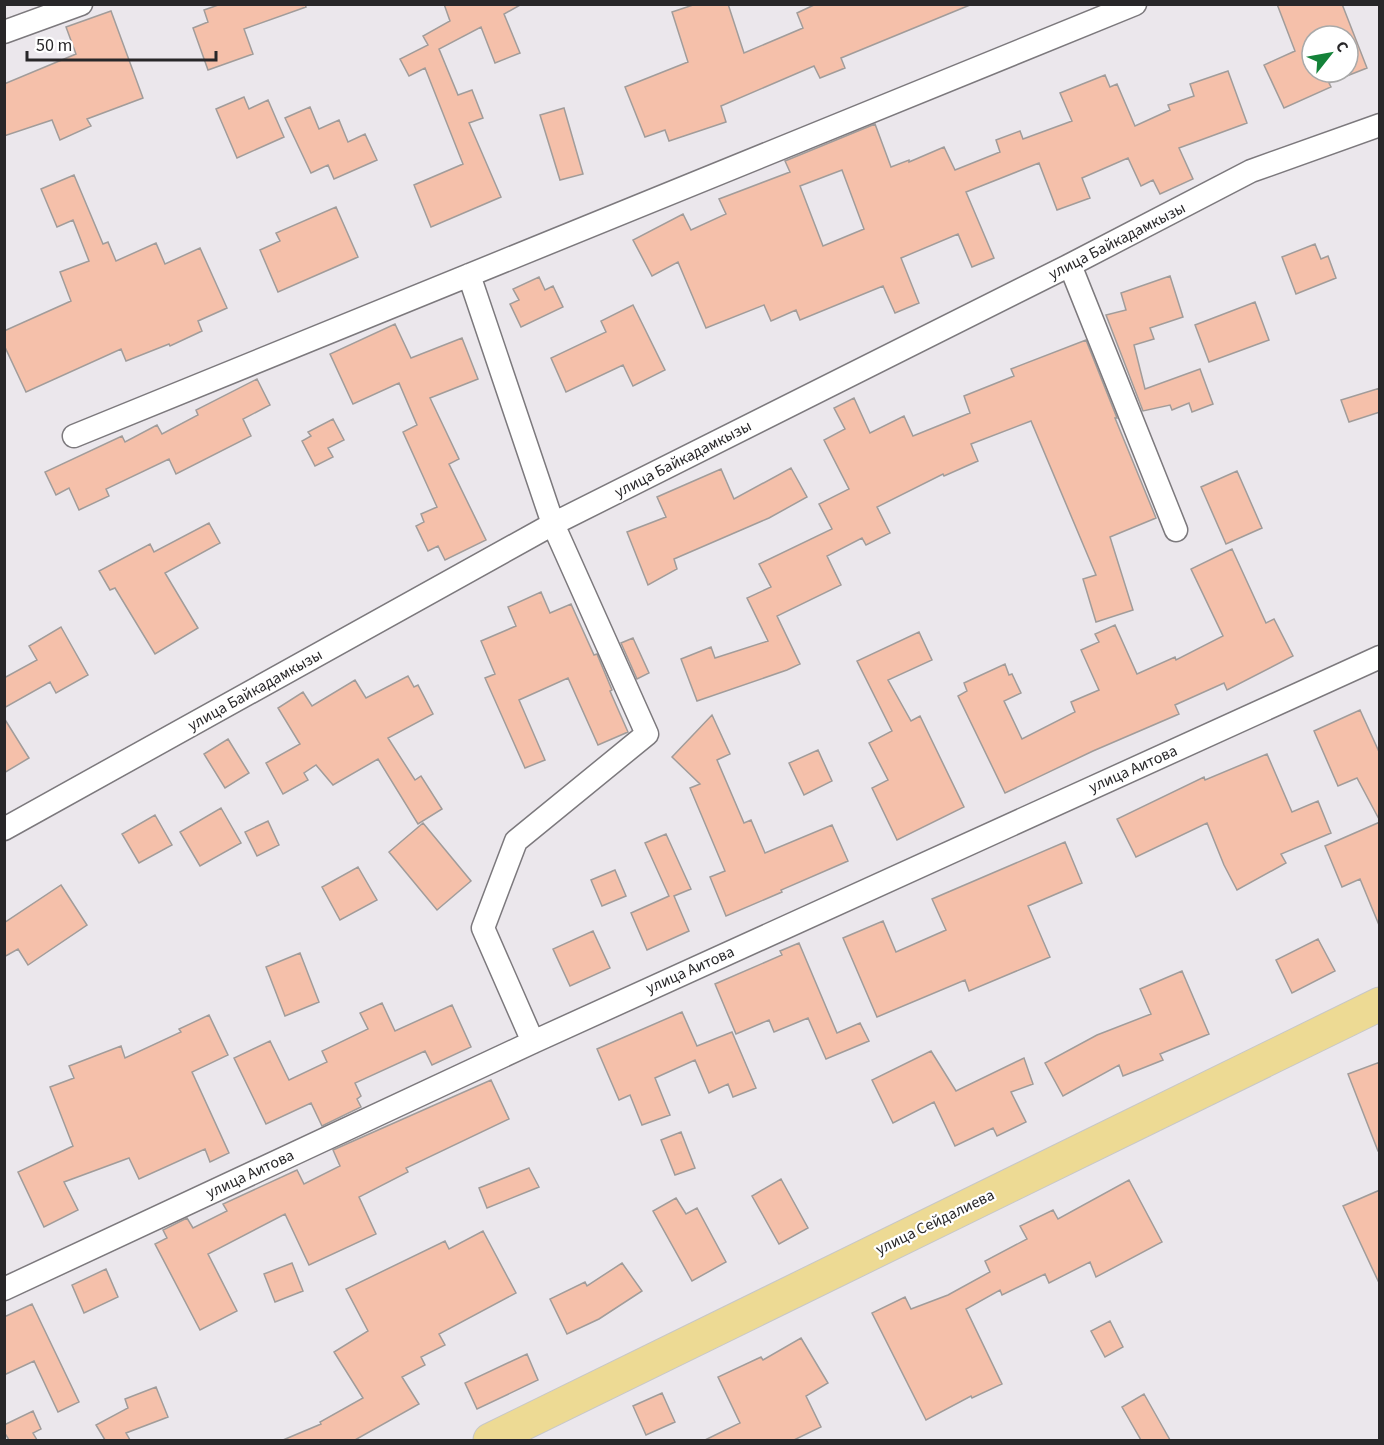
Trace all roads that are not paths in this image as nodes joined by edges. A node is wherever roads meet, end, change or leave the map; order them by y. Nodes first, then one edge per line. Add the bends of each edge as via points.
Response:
1 (81, 4) edge
2 (1135, 4) edge
3 (4, 32) edge
4 (1380, 125) edge
5 (1070, 265) junction
6 (469, 275) junction
7 (74, 436) dead end
8 (553, 524) junction
9 (1176, 530) dead end
10 (1380, 657) edge
11 (4, 829) edge
12 (1380, 1004) edge
13 (533, 1042) junction
14 (4, 1289) edge
15 (490, 1440) edge

1 - 3 street
2 - 6 street
4 - 5 street, улица Байкадамкызы via 1251,171
5 - 8 street, улица Байкадамкызы
5 - 9 street
6 - 7 street
6 - 8 street
8 - 11 street, улица Байкадамкызы
8 - 13 street via 647,734 516,842 483,928
10 - 13 street, улица Аитова
12 - 15 main road, улица Сейдалиева
13 - 14 street, улица Аитова

